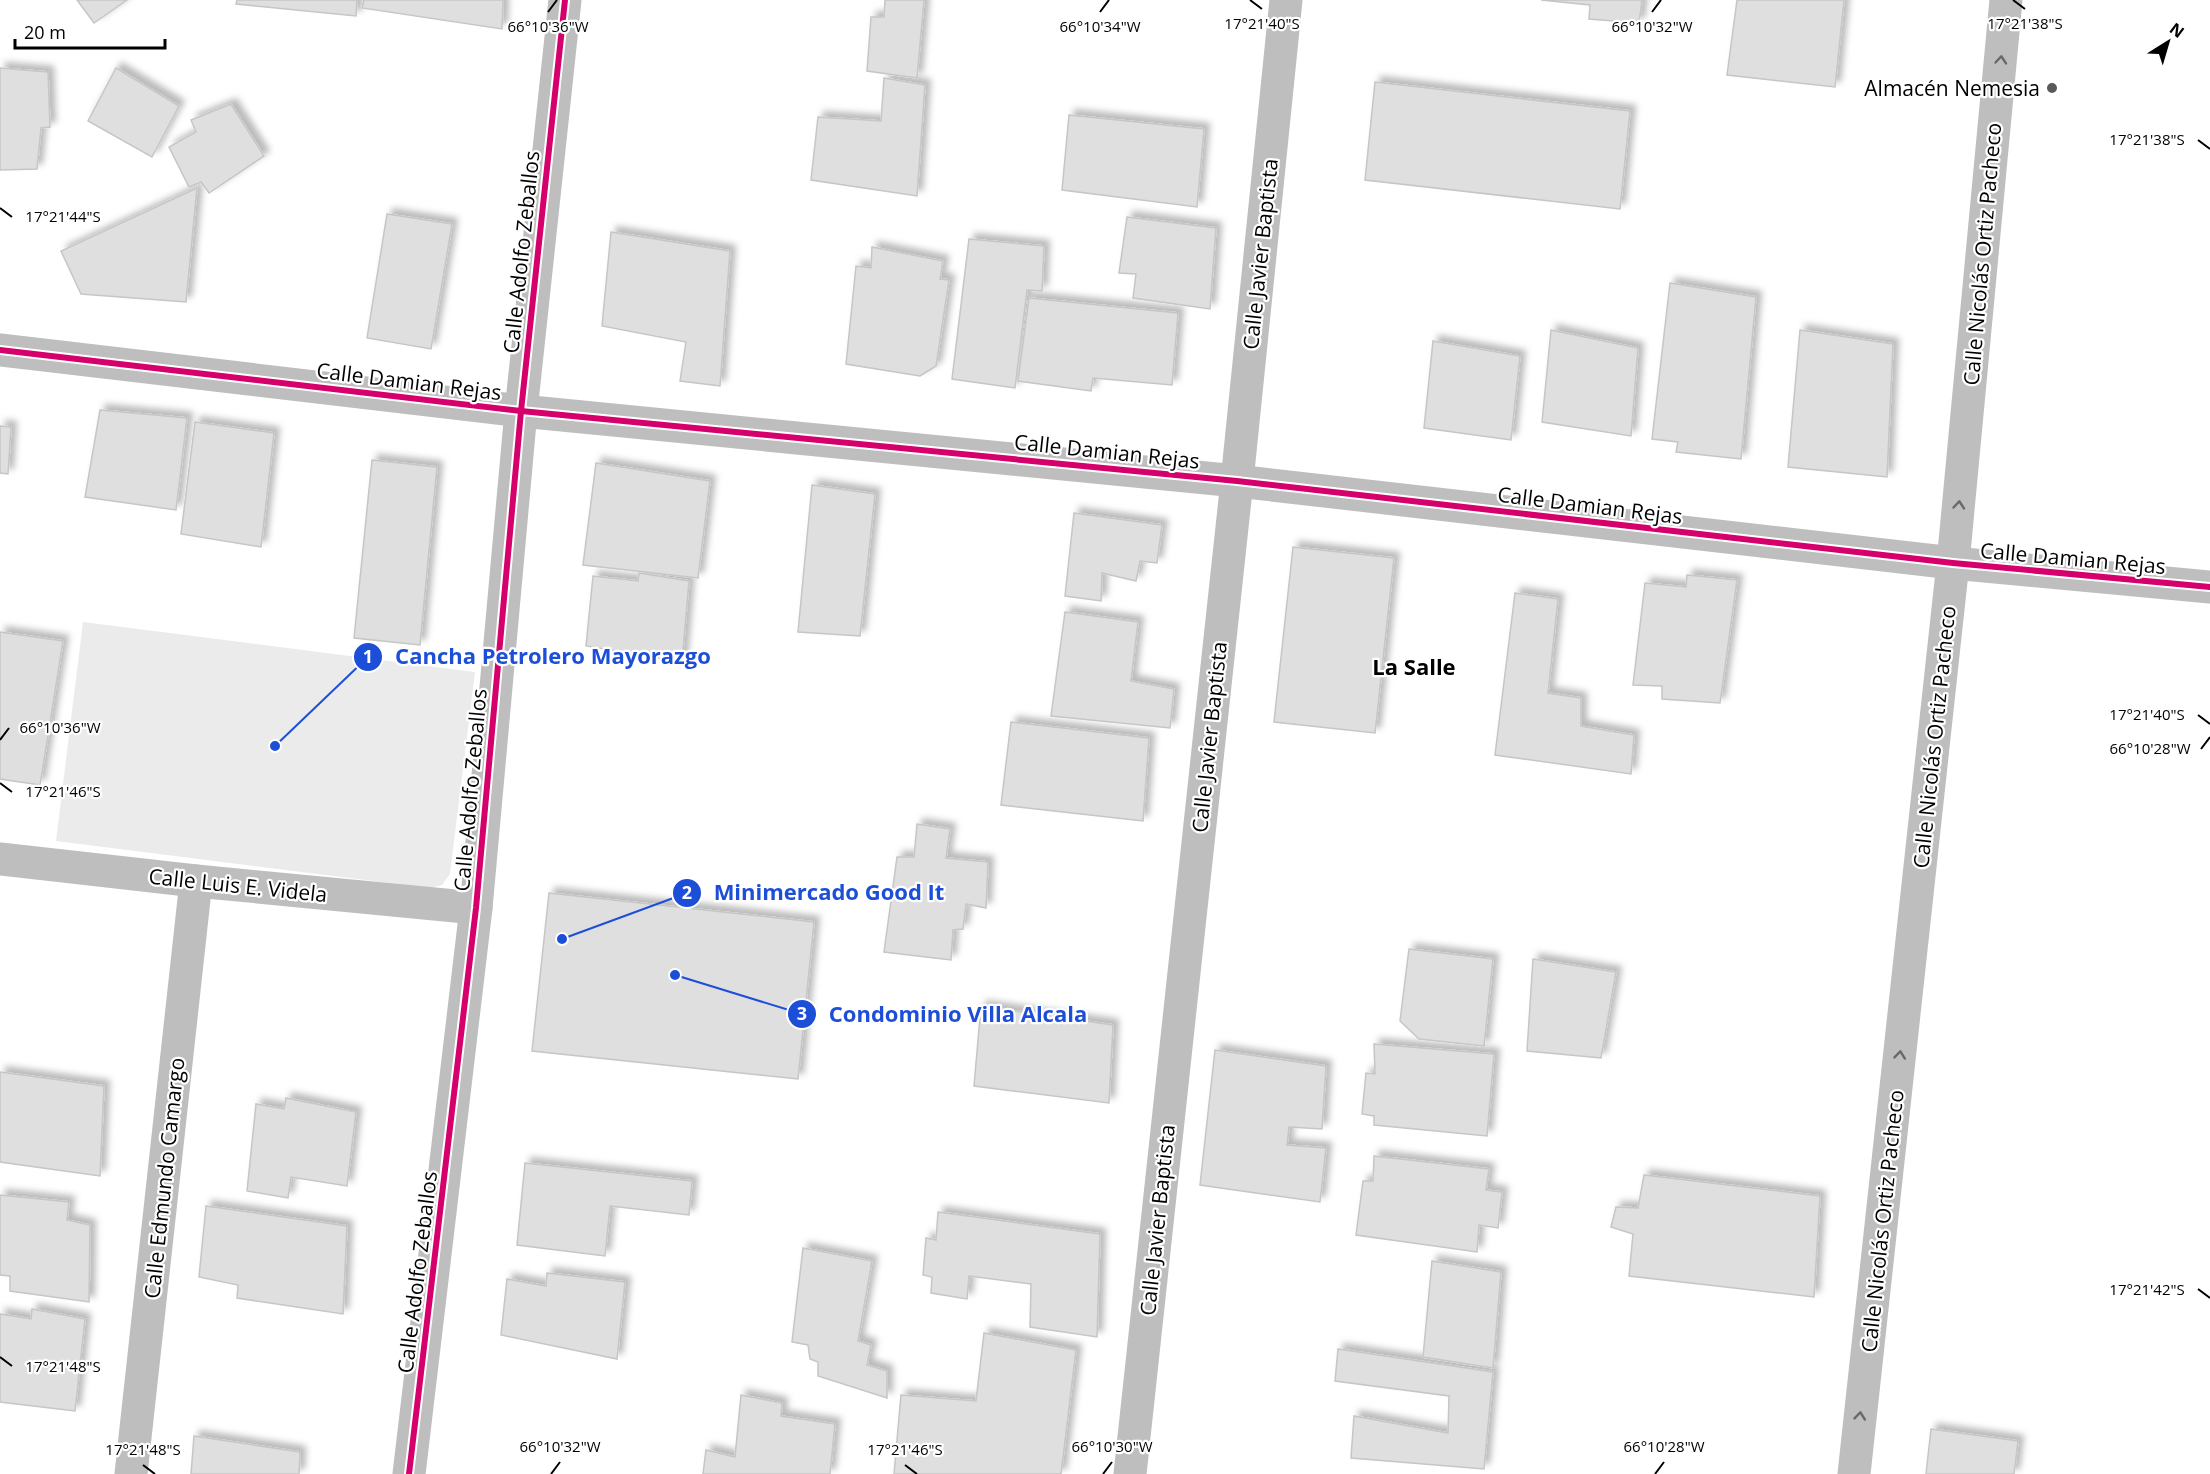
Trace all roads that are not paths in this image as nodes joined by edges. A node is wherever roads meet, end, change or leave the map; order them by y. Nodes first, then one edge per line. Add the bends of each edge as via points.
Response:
1 (565, 0) edge
2 (1286, 0) edge
3 (2006, 0) edge
4 (0, 350) edge
5 (521, 411) junction
6 (1237, 481) junction
7 (1953, 563) junction
8 (2210, 587) edge
9 (0, 859) edge
10 (196, 881) junction
11 (476, 908) junction
12 (131, 1474) edge
13 (410, 1474) edge
14 (1130, 1474) edge
15 (1854, 1474) edge

1 - 5 street, Calle Adolfo Zeballos
2 - 6 street, Calle Javier Baptista
7 -> 3 street, Calle Nicolás Ortiz Pacheco
4 - 5 street, Calle Damian Rejas
5 - 6 street, Calle Damian Rejas
5 - 11 street, Calle Adolfo Zeballos
6 - 7 street, Calle Damian Rejas
6 - 14 street, Calle Javier Baptista
7 - 8 street, Calle Damian Rejas
15 -> 7 street, Calle Nicolás Ortiz Pacheco
9 - 10 street, Calle Luis E. Videla
10 - 11 street, Calle Luis E. Videla
10 - 12 street, Calle Edmundo Camargo
11 - 13 street, Calle Adolfo Zeballos

